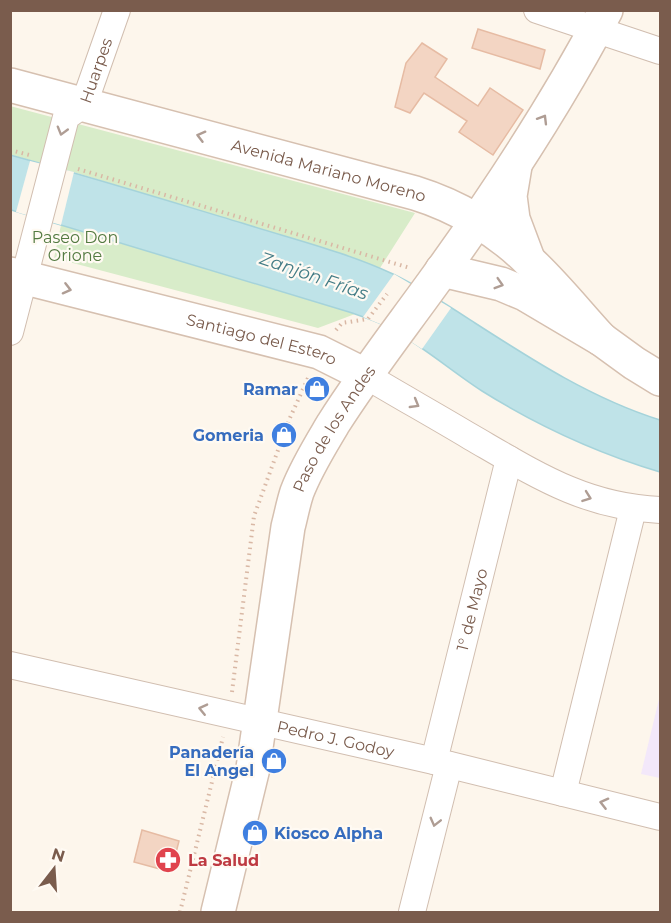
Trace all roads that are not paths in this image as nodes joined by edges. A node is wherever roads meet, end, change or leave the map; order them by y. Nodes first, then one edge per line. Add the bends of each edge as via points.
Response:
1 (117, 10) edge
2 (537, 10) edge
3 (601, 20) edge
4 (660, 51) edge
5 (10, 85) edge
6 (84, 104) junction
7 (516, 161) junction
8 (477, 221) junction
9 (528, 260) junction
10 (17, 275) edge
11 (425, 276) junction
12 (10, 332) edge
13 (601, 339) junction
14 (365, 375) junction
15 (660, 379) edge
16 (509, 459) junction
17 (633, 509) junction
18 (660, 510) edge
19 (10, 665) edge
20 (260, 722) junction
21 (441, 763) junction
22 (563, 793) junction
23 (660, 817) edge
24 (218, 912) edge
25 (412, 912) edge

1 - 6 street, Huarpes
2 - 3 street
3 - 4 street
7 -> 3 main road, Paso de los Andes
5 - 6 main road, Avenida Mariano Moreno
8 -> 6 main road, Avenida Mariano Moreno via 415,193
6 -> 10 street, Huarpes via 66,117 39,219
7 - 8 main road, Paso de los Andes
7 - 9 main road via 510,196 513,219
8 - 9 main road, Avenida Mariano Moreno
8 - 11 main road, Paso de los Andes
9 - 13 main road, Avenida Mariano Moreno
10 - 12 street, Huarpes
10 -> 14 main road, Santiago del Estero via 319,352
11 -> 13 main road, Avenida Mariano Moreno via 501,284
11 - 14 main road, Paso de los Andes via 382,325
13 - 15 main road, Avenida Mariano Moreno
14 -> 16 street, Santiago del Estero
14 - 20 main road, Paso de los Andes via 316,453 297,494 288,528
16 -> 17 street, Santiago del Estero via 589,498
16 - 21 street, 1° de Mayo
17 - 18 street, Santiago del Estero
17 - 22 street
20 -> 19 street, Pedro J. Godoy
20 - 21 street, Pedro J. Godoy
20 - 24 main road, Paso de los Andes via 253,768
21 - 22 street, Pedro J. Godoy
21 -> 25 street, 1° de Mayo
23 -> 22 street, Pedro J. Godoy

